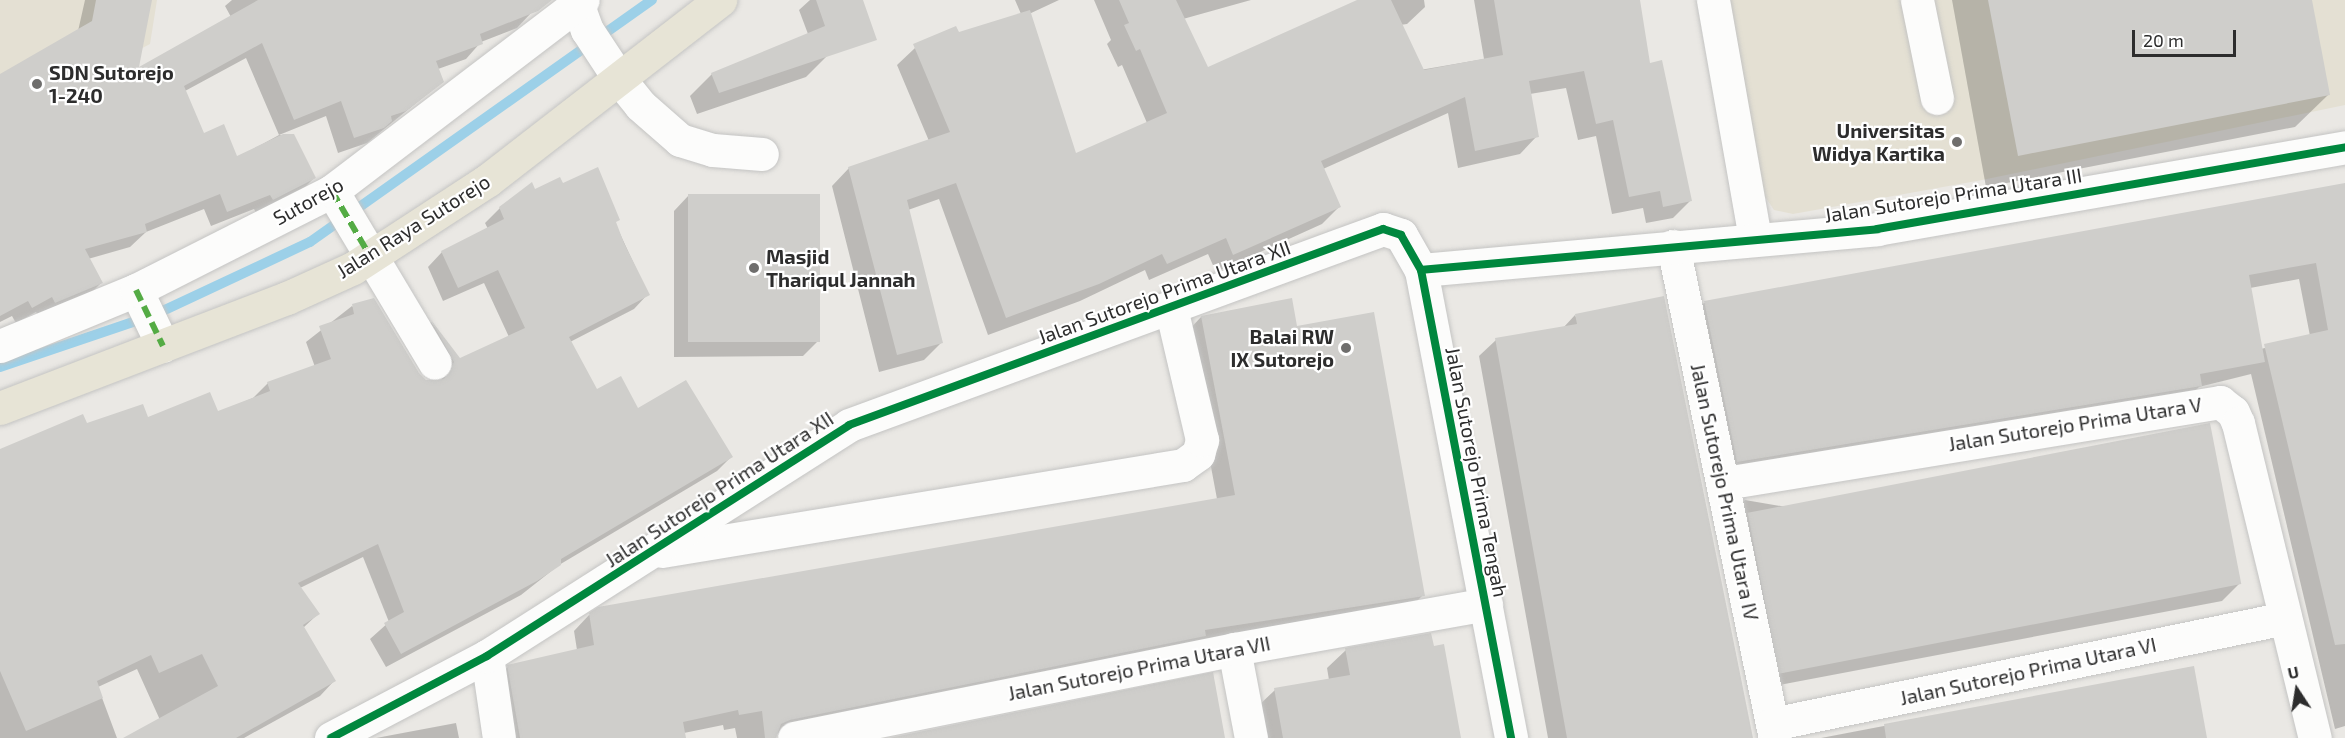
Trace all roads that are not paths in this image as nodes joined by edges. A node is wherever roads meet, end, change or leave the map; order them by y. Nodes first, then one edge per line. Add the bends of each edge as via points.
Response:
1 (720, 0) edge
2 (1713, 0) edge
3 (1917, 0) edge
4 (591, 28) edge
5 (1937, 98) dead end
6 (2345, 147) edge
7 (762, 154) dead end
8 (333, 195) junction
9 (1383, 228) joint
10 (1755, 239) junction
11 (1673, 246) junction
12 (365, 249) junction
13 (1421, 270) junction
14 (1172, 308) junction
15 (148, 315) junction
16 (0, 346) edge
17 (435, 363) dead end
18 (0, 408) edge
19 (1725, 483) junction
20 (653, 552) junction
21 (1486, 604) junction
22 (2285, 618) junction
23 (1234, 649) junction
24 (486, 656) junction
25 (1774, 731) edge
26 (331, 738) edge
27 (500, 738) edge
28 (794, 738) edge
29 (1251, 738) edge
30 (1510, 738) edge
31 (2315, 738) edge

1 - 4 main road, Jalan Raya Sutorejo
2 - 10 street
3 - 5 street
4 - 7 street via 640,105 680,140 713,150
4 - 8 street, Sutorejo
4 - 12 main road, Jalan Raya Sutorejo via 488,180
6 - 10 street, Jalan Sutorejo Prima Utara III via 1876,229
8 - 12 street
8 - 15 street, Sutorejo
9 - 13 street, Jalan Sutorejo Prima Tengah via 1401,235
9 - 14 street, Jalan Sutorejo Prima Utara XII
10 - 11 street, Jalan Sutorejo Prima Utara III
11 - 13 street, Jalan Sutorejo Prima Utara III
11 - 19 street, Jalan Sutorejo Prima Utara IV
12 - 15 main road, Jalan Raya Sutorejo via 304,291
12 - 17 street
13 - 21 street, Jalan Sutorejo Prima Tengah
14 - 20 street, Jalan Sutorejo Prima Utara XII via 863,419 772,471
14 - 20 street, Jalan Sutorejo Prima Utara XII via 1203,440 1198,454 1183,465
15 - 16 street, Sutorejo
15 - 18 main road, Jalan Raya Sutorejo
19 - 22 street, Jalan Sutorejo Prima Utara V via 2220,402 2233,412 2238,423
19 - 25 street, Jalan Sutorejo Prima Utara IV
20 - 24 street, Jalan Sutorejo Prima Utara XII
21 - 23 street, Jalan Sutorejo Prima Utara VII
21 - 30 street, Jalan Sutorejo Prima Tengah
22 - 25 street, Jalan Sutorejo Prima Utara VI
22 - 31 street, Jalan Sutorejo Prima Utara V
23 - 28 street, Jalan Sutorejo Prima Utara VII
23 - 29 street
24 - 26 street, Jalan Sutorejo Prima Utara XII
24 - 27 street

